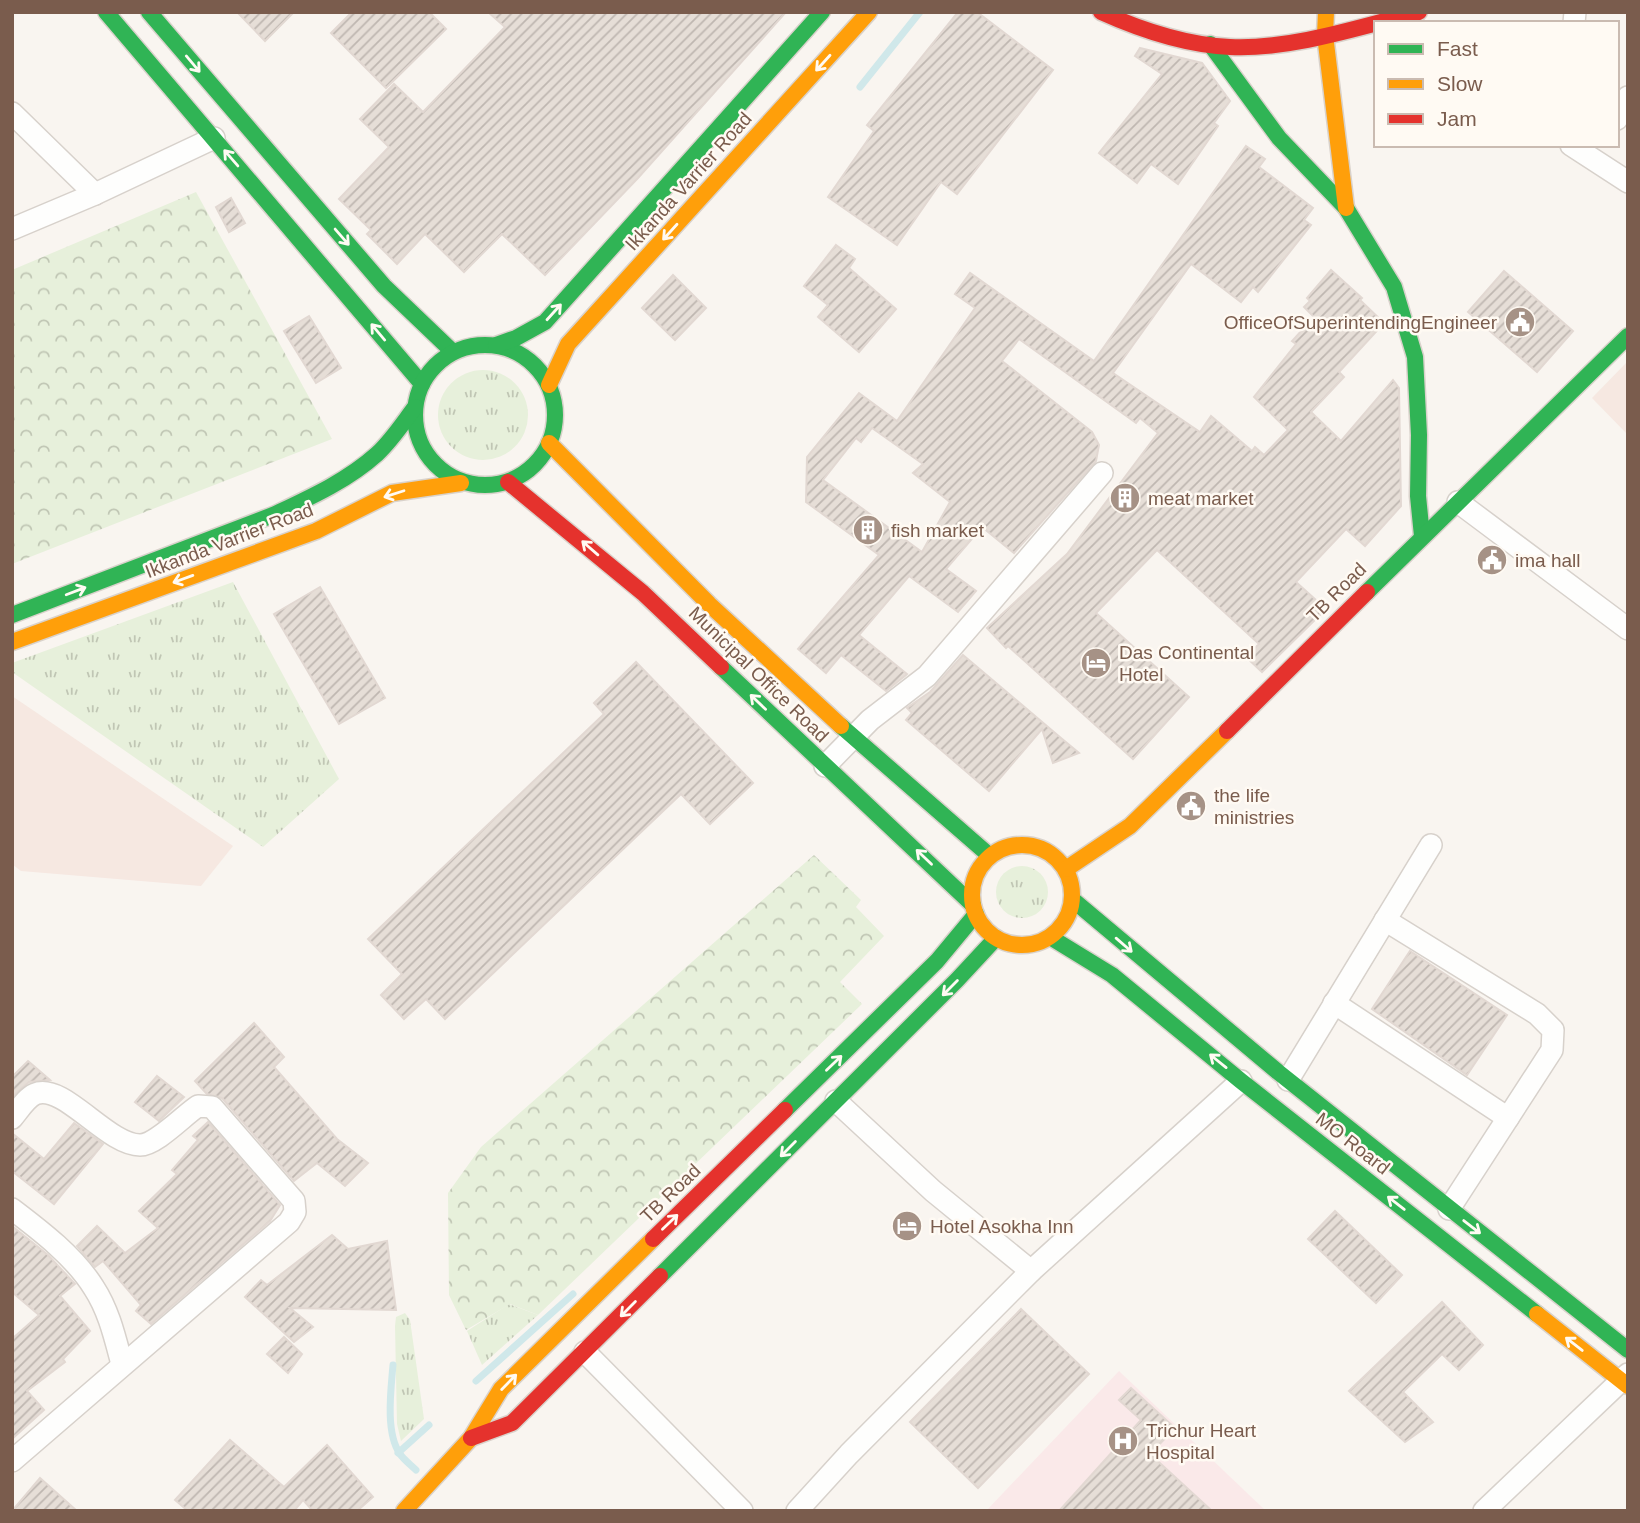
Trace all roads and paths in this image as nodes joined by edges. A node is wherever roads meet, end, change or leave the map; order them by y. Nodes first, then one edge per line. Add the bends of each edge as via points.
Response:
1 (106, 12) edge
2 (149, 12) edge
3 (822, 12) edge
4 (869, 12) edge
5 (1101, 12) edge
6 (1326, 12) edge
7 (1419, 12) edge
8 (1382, 21) edge
9 (1374, 23) edge
10 (1325, 35) junction
11 (1210, 44) junction
12 (1628, 97) edge
13 (12, 113) edge
14 (1619, 115) edge
15 (214, 138) junction
16 (1578, 147) edge
17 (1601, 154) edge
18 (1628, 182) edge
19 (94, 194) junction
20 (1346, 208) junction
21 (12, 229) edge
22 (1628, 336) edge
23 (496, 345) junction
24 (453, 352) junction
25 (422, 384) junction
26 (549, 385) junction
27 (415, 407) junction
28 (549, 443) junction
29 (1102, 473) dead end
30 (461, 482) junction
31 (508, 482) junction
32 (1458, 502) junction
33 (1422, 536) junction
34 (12, 615) edge
35 (1628, 629) edge
36 (12, 642) edge
37 (854, 737) junction
38 (825, 766) junction
39 (1431, 845) dead end
40 (990, 856) junction
41 (1066, 869) junction
42 (1073, 900) junction
43 (974, 910) junction
44 (1385, 920) junction
45 (1050, 937) junction
46 (996, 938) junction
47 (1334, 1003) junction
48 (1288, 1080) junction
49 (1241, 1081) junction
50 (836, 1101) junction
51 (12, 1118) edge
52 (1508, 1118) junction
53 (12, 1209) edge
54 (1449, 1209) junction
55 (1031, 1271) junction
56 (1628, 1350) edge
57 (586, 1352) junction
58 (122, 1364) junction
59 (1625, 1381) edge
60 (471, 1438) junction
61 (12, 1461) edge
62 (404, 1511) edge
63 (742, 1511) edge
64 (797, 1511) edge
65 (1483, 1511) edge

1 - 15 main road
2 -> 24 main road via 384,286
23 -> 3 main road, Ikkanda Varrier Road via 545,323
4 -> 26 main road, Ikkanda Varrier Road via 568,344
5 - 11 main road via 1178,39
6 - 10 main road
7 - 8 main road
9 - 10 main road
10 - 11 main road via 1243,47
10 - 20 main road
11 - 20 main road via 1279,138
12 - 14 street
13 - 19 street
15 - 19 street
25 -> 15 main road
16 - 17 street
17 - 18 street
19 - 21 street
20 - 33 main road via 1394,287 1415,357
22 - 32 main road, TB Road
23 - 24 main road
23 - 26 main road via 518,352 536,366
24 - 25 main road
25 - 27 main road
26 - 28 main road via 556,422
27 - 30 main road via 416,431 425,453 440,471
34 -> 27 main road, Ikkanda Varrier Road via 312,496 378,453
28 - 31 main road via 528,472
28 - 37 main road via 669,566
29 - 37 street via 927,676
30 - 31 main road via 484,486
30 -> 36 main road, Ikkanda Varrier Road via 392,494 316,531
38 -> 31 main road, Municipal Office Road via 643,593
32 - 33 main road, TB Road
32 - 35 street
33 - 41 main road, TB Road via 1130,826
37 - 38 street
37 - 40 main road
43 -> 38 main road, Municipal Office Road
39 - 44 street
40 - 41 main road via 1026,844 1042,848
40 - 43 main road via 975,878
41 - 42 main road
42 - 45 main road via 1069,915
42 -> 48 main road
43 - 46 main road
60 -> 43 main road, TB Road via 501,1388 937,961
44 - 47 street
44 - 52 street via 1537,1014 1553,1030 1552,1050
45 - 46 main road via 1023,945
49 -> 45 main road, MO Roard via 1112,975
46 -> 50 main road
47 - 48 street
47 - 52 street
48 - 54 main road
49 - 55 street
59 -> 49 main road, MO Roard
50 - 55 street via 933,1191
50 -> 57 main road
51 - 58 street via 31,1095 43,1092 56,1095 124,1140 140,1145 154,1141 198,1106 212,1107 294,1201 295,1212 289,1222
52 - 54 street
53 - 58 street via 71,1259 94,1288 112,1324
54 -> 56 main road
55 - 64 street
57 - 60 main road via 512,1423
57 - 63 street
58 - 61 street
59 - 65 street
60 - 62 main road, TB Road

